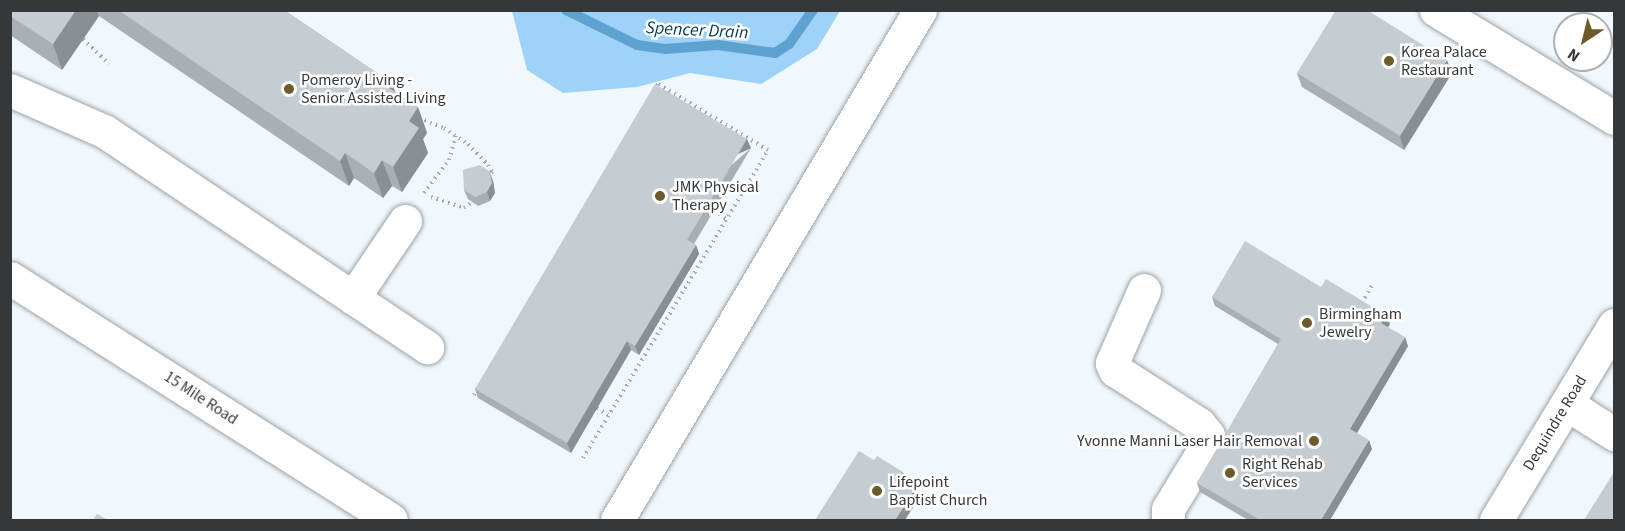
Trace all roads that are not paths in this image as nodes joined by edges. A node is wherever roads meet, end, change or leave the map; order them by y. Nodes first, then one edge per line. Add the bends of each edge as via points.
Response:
1 (920, 10) edge
2 (1436, 10) edge
3 (10, 90) edge
4 (1614, 118) edge
5 (405, 221) road end
6 (10, 278) edge
7 (1144, 290) dead end
8 (353, 298) junction
9 (1610, 340) edge
10 (427, 347) dead end
11 (1567, 404) junction
12 (1614, 434) edge
13 (391, 520) edge
14 (616, 520) edge
15 (1168, 520) edge
16 (1496, 520) edge

1 - 14 main road
2 - 4 main road
3 - 8 main road via 104,131
5 - 8 main road
6 - 13 main road, 15 Mile Road
7 - 15 main road via 1112,363 1115,370 1199,424 1208,435 1205,448 1168,509
8 - 10 main road
9 - 11 main road, Dequindre Road
11 - 12 main road
11 - 16 main road, Dequindre Road

